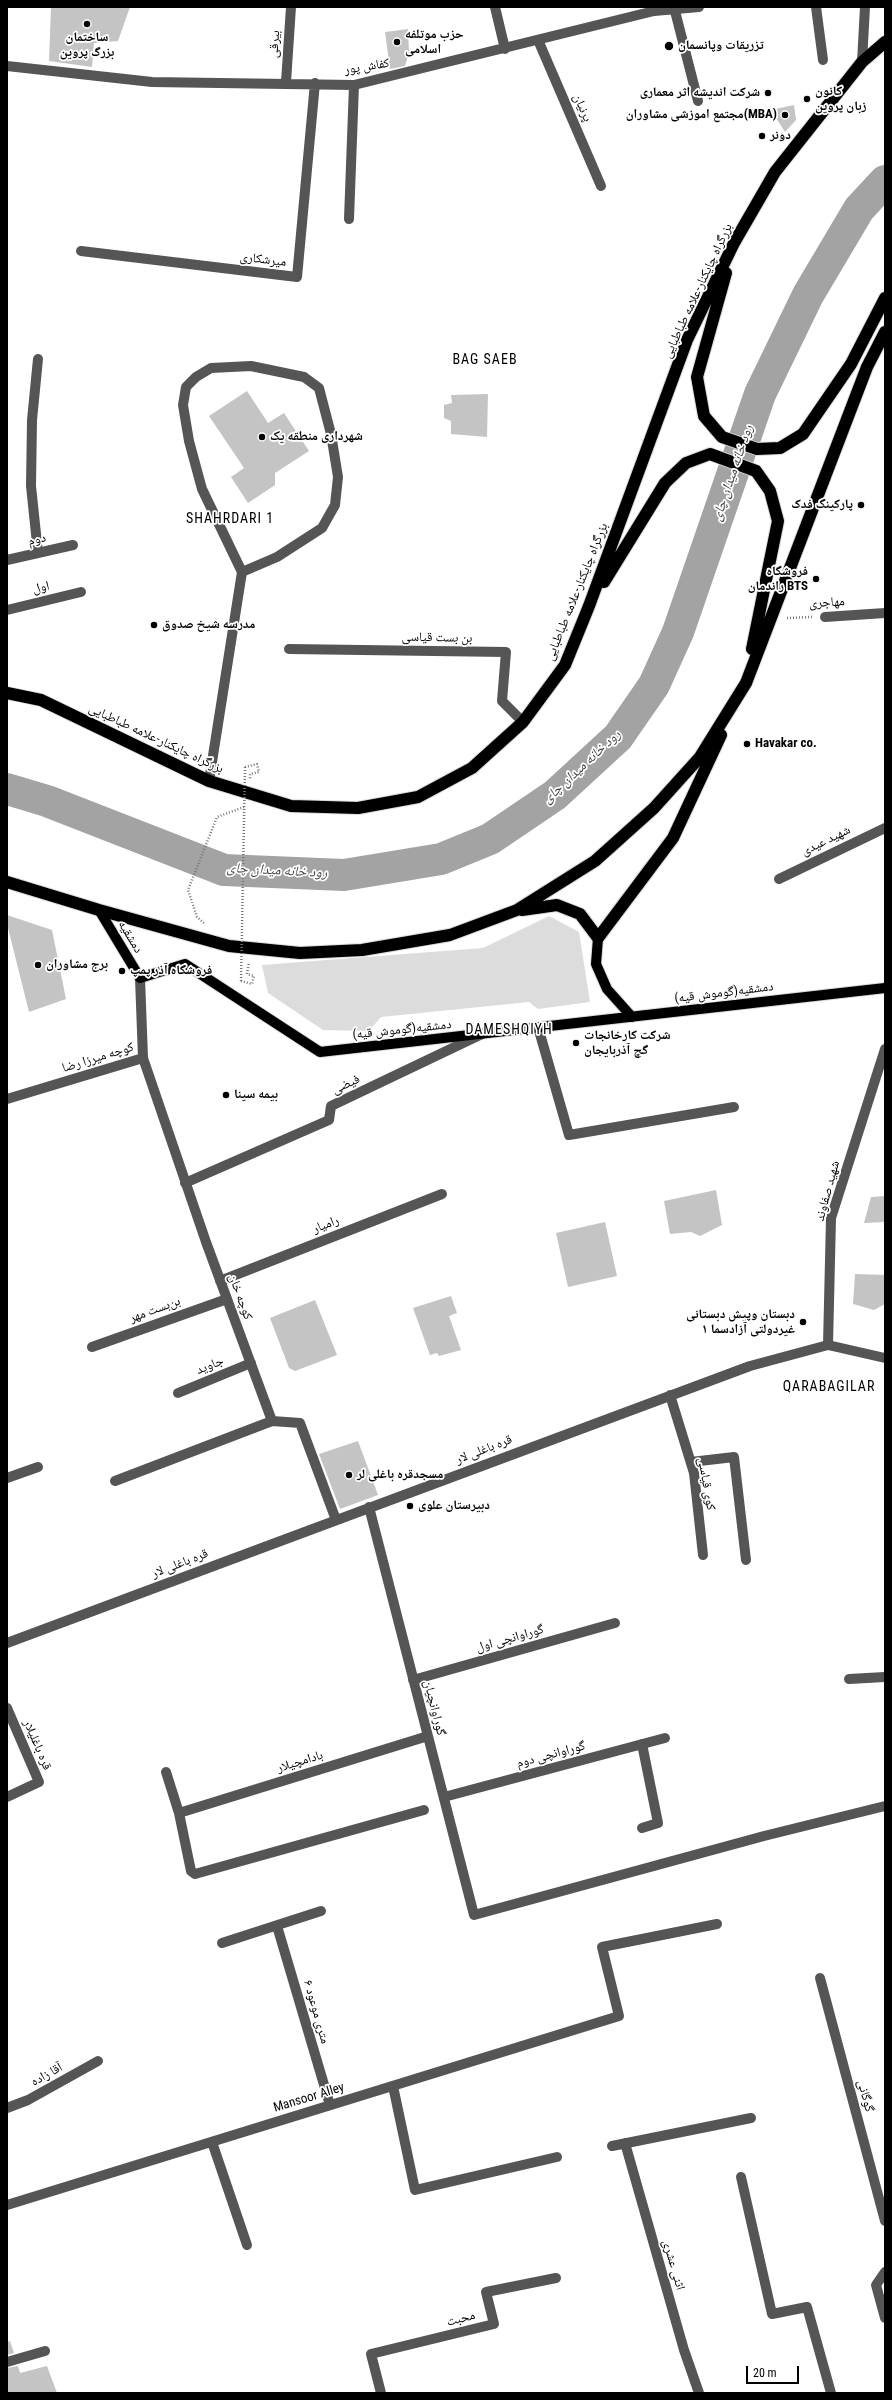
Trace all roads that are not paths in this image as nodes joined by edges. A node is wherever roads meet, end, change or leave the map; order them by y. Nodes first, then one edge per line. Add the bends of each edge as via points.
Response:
1 (291, 7) edge
2 (495, 7) edge
3 (699, 7) edge
4 (816, 7) edge
5 (865, 7) edge
6 (653, 9) edge
7 (675, 10) junction
8 (538, 40) junction
9 (885, 42) edge
10 (505, 49) junction
11 (823, 60) dead end
12 (862, 62) junction
13 (7, 66) edge
14 (286, 82) junction
15 (315, 83) junction
16 (354, 85) junction
17 (698, 101) dead end
18 (602, 186) dead end
19 (349, 219) dead end
20 (734, 243) junction
21 (81, 251) dead end
22 (885, 298) edge
23 (885, 332) edge
24 (38, 359) dead end
25 (73, 545) dead end
26 (38, 553) junction
27 (7, 560) edge
28 (242, 572) junction
29 (81, 592) dead end
30 (589, 606) junction
31 (7, 610) edge
32 (885, 613) edge
33 (825, 617) road end
34 (289, 649) dead end
35 (746, 683) junction
36 (7, 693) edge
37 (523, 722) junction
38 (209, 781) junction
39 (885, 828) edge
40 (779, 878) dead end
41 (7, 882) edge
42 (99, 910) junction
43 (517, 910) junction
44 (598, 938) junction
45 (140, 978) junction
46 (885, 988) edge
47 (632, 1016) junction
48 (538, 1027) junction
49 (484, 1033) junction
50 (885, 1048) edge
51 (143, 1058) junction
52 (7, 1099) edge
53 (734, 1107) dead end
54 (185, 1183) junction
55 (442, 1194) dead end
56 (220, 1281) junction
57 (227, 1299) junction
58 (828, 1345) junction
59 (92, 1347) dead end
60 (885, 1358) edge
61 (251, 1363) junction
62 (178, 1393) dead end
63 (670, 1395) junction
64 (272, 1421) junction
65 (691, 1462) junction
66 (38, 1466) dead end
67 (7, 1478) edge
68 (115, 1481) dead end
69 (369, 1507) junction
70 (336, 1520) junction
71 (703, 1555) dead end
72 (746, 1560) dead end
73 (614, 1623) dead end
74 (7, 1643) edge
75 (885, 1676) edge
76 (849, 1679) dead end
77 (413, 1680) junction
78 (7, 1708) edge
79 (428, 1736) junction
80 (665, 1738) dead end
81 (642, 1744) junction
82 (166, 1772) dead end
83 (7, 1797) edge
84 (444, 1797) junction
85 (885, 1806) edge
86 (424, 1810) dead end
87 (179, 1813) junction
88 (642, 1828) dead end
89 (321, 1911) dead end
90 (717, 1924) dead end
91 (277, 1926) junction
92 (222, 1943) dead end
93 (820, 1978) dead end
94 (98, 2061) dead end
95 (393, 2086) junction
96 (330, 2105) junction
97 (7, 2108) edge
98 (751, 2118) dead end
99 (212, 2142) junction
100 (625, 2143) junction
101 (612, 2146) dead end
102 (557, 2157) dead end
103 (741, 2177) dead end
104 (7, 2205) edge
105 (885, 2221) edge
106 (248, 2245) dead end
107 (885, 2272) edge
108 (556, 2278) dead end
109 (885, 2318) edge
110 (45, 2351) dead end
111 (7, 2362) edge
112 (381, 2393) edge
113 (699, 2393) edge
114 (831, 2393) edge

1 - 14 street, بیرقی
2 - 10 street
3 - 7 street, کفاش پور
4 - 11 street
5 - 12 street
6 - 7 street, کفاش پور
6 - 8 street, کفاش پور
7 - 17 street
8 - 10 street, کفاش پور
8 - 18 street, پرنیان
9 - 12 highway, بزرگراه چایکنار-علامه طباطبایی
10 - 16 street, کفاش پور
12 - 20 highway, بزرگراه چایکنار-علامه طباطبایی via 775,172
13 - 14 street, کفاش پور via 152,82
14 - 15 street, کفاش پور
15 - 16 street, کفاش پور
15 - 21 street, میرشکاری via 297,277
16 - 19 street
20 - 22 highway via 698,377 704,416 722,437 757,449 780,448 803,434 851,364
20 - 30 highway, بزرگراه چایکنار-علامه طباطبایی via 687,340
23 - 35 highway via 867,367
24 - 26 street via 32,420 31,486
25 - 26 street, دوم
26 - 27 street, دوم
28 - 28 street via 277,558 322,528 334,505 338,477 331,434 319,388 304,377 251,366 211,368 186,387 183,404 189,441 202,489
28 - 38 street
29 - 31 street, اول
30 - 35 highway via 665,483 686,464 710,454 756,471 770,491 778,521
30 - 37 highway, بزرگراه چایکنار-علامه طباطبایی via 565,665
32 - 33 street, مهاجری
34 - 37 street, بن بست قیاسی via 506,652 502,701
35 - 43 highway via 700,757 654,808 595,861
35 - 44 highway via 673,838
36 - 38 highway, بزرگراه چایکنار-علامه طباطبایی via 41,700
37 - 38 highway, بزرگراه چایکنار-علامه طباطبایی via 472,768 418,797 358,808 291,806
39 - 40 street, شهید عیدی
41 - 42 highway
42 - 43 highway via 229,946 300,954 362,950 450,936
42 - 45 main road, دمشقیه
43 - 44 highway via 557,905 580,914
44 - 47 main road via 596,964 608,990
45 - 49 main road, دمشقیه(گوموش قیه) via 185,964 320,1052
45 - 51 street, کوچه میرزا رضا
46 - 47 main road, دمشقیه(گوموش قیه)
47 - 48 main road, دمشقیه(گوموش قیه)
48 - 49 main road, دمشقیه(گوموش قیه)
48 - 53 street via 569,1134
49 - 54 street, فیضی via 331,1106 329,1120
50 - 58 street, شهید صفاوند via 831,1218
51 - 52 street, کوچه میرزا رضا
51 - 54 street, کوچه خان
54 - 56 street, کوچه خان
55 - 56 street, رامیار
56 - 57 street, کوچه خان
57 - 59 street, بن‌بست مهر
57 - 61 street, کوچه خان
58 - 60 street, قره باغلی لار
58 - 63 street, قره باغلی لار via 750,1366
61 - 62 street, جاوید
61 - 64 street, کوچه خان
63 - 65 street, کوی قیاسی
63 - 69 street, قره باغلی لار
64 - 68 street
64 - 70 street via 300,1423
65 - 71 street, کوی قیاسی
65 - 72 street via 734,1457
66 - 67 street
69 - 70 street, قره باغلی لار
69 - 77 street, گوراوانچیان
70 - 74 street, قره باغلی لار
73 - 77 street, گوراوانچی اول
75 - 76 street
77 - 79 street, گوراوانچیان
78 - 83 street, قره باغلیلار via 39,1782
79 - 84 street, گوراوانچیان
79 - 87 street, بادامچیلار
80 - 81 street, گوراوانچی دوم
81 - 84 street, گوراوانچی دوم
81 - 88 street via 658,1823
82 - 87 street
84 - 85 street, گوراوانچیان via 474,1915 764,1836
86 - 87 street via 195,1874 191,1871
89 - 91 street
90 - 95 street, Mansoor Alley via 602,1947 619,2016
91 - 92 street
91 - 96 street, ۶ متری موعود
93 - 105 street, گوگانی
94 - 97 street, آقا زاده via 28,2100
95 - 96 street, Mansoor Alley
95 - 102 street via 414,2190
96 - 99 street, Mansoor Alley
98 - 100 street
99 - 104 street, Mansoor Alley
99 - 106 street
100 - 101 street
100 - 113 street, اثنی عشری via 684,2350
103 - 114 street via 772,2314 807,2307
107 - 109 street via 876,2285
108 - 112 street, محبت via 486,2292 494,2324 371,2354
110 - 111 street

